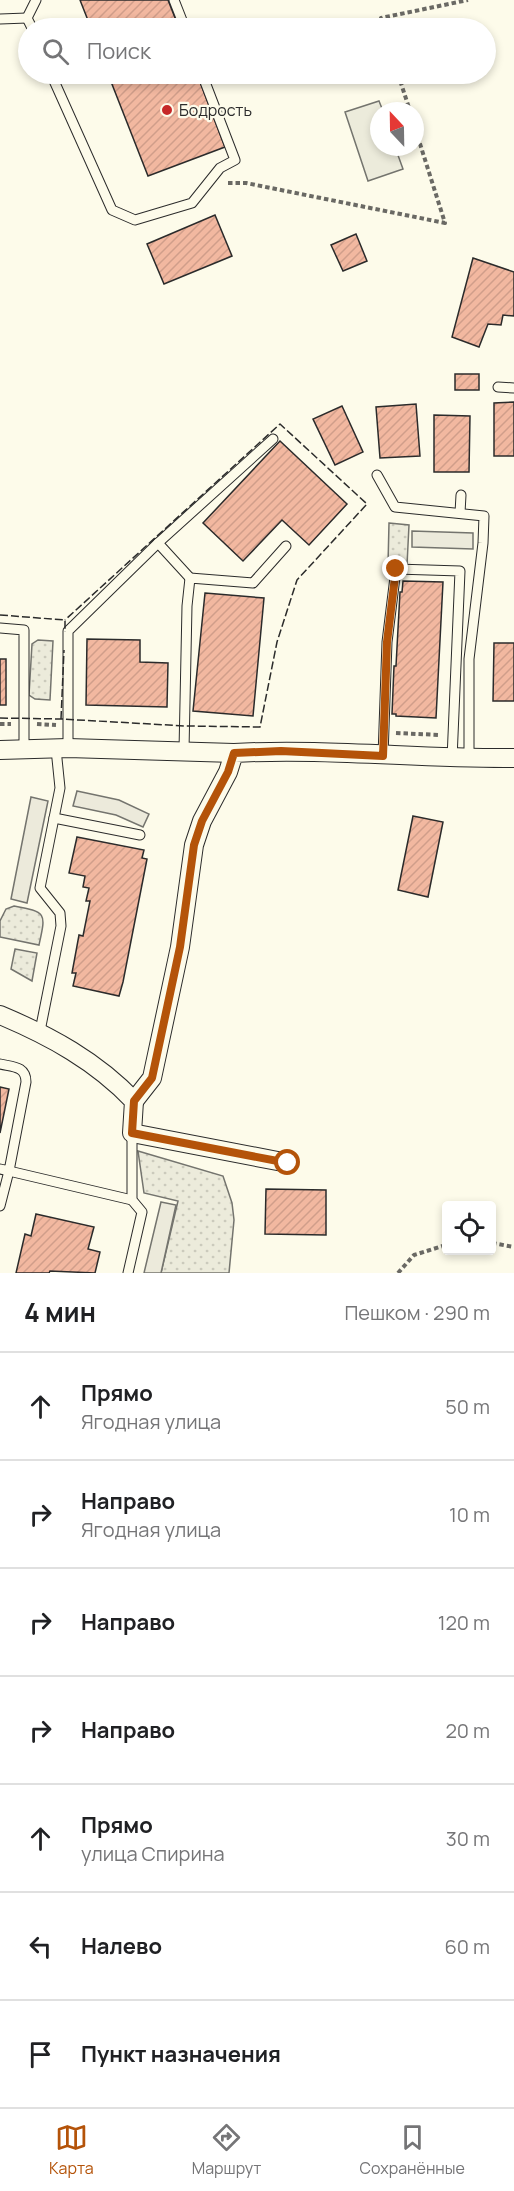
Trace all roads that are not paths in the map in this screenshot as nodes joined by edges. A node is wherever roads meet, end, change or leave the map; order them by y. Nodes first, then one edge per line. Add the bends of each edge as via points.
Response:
1 (36, 0) edge
2 (174, 0) edge
3 (18, 18) edge
4 (27, 18) edge
5 (181, 18) edge
6 (0, 19) edge
7 (55, 84) edge
8 (206, 84) edge
9 (498, 387) dead end
10 (514, 387) edge
11 (273, 439) dead end
12 (377, 475) dead end
13 (461, 495) dead end
14 (460, 513) junction
15 (158, 543) junction
16 (285, 546) dead end
17 (190, 578) junction
18 (0, 627) edge
19 (62, 749) junction
20 (0, 750) edge
21 (24, 750) junction
22 (183, 750) junction
23 (234, 753) junction
24 (383, 756) junction
25 (461, 758) junction
26 (514, 758) edge
27 (54, 818) junction
28 (140, 835) dead end
29 (0, 1015) edge
30 (39, 1031) junction
31 (0, 1064) edge
32 (134, 1101) junction
33 (132, 1133) junction
34 (288, 1163) dead end
35 (4, 1170) edge
36 (132, 1200) junction
37 (0, 1206) edge
38 (128, 1273) edge

1 - 4 lane
2 - 5 lane
3 - 6 lane
7 - 8 lane via 112,210 135,220 192,203 220,168 235,160
9 - 10 lane
11 - 15 lane
12 - 14 lane via 395,507
13 - 14 lane
14 - 25 lane via 484,516
15 - 17 lane
15 - 19 lane via 68,631
16 - 17 lane via 253,583
17 - 22 lane
18 - 21 lane via 24,630
19 - 21 street
19 - 22 street
19 - 27 lane
20 - 21 street
22 - 23 street
23 - 24 street
23 - 32 street via 194,845 180,947 152,1078
24 - 25 street
24 - 25 lane via 387,642 396,569 460,571 453,735
25 - 26 street
27 - 28 lane
27 - 30 lane via 40,888 60,913 61,926
29 - 30 street
30 - 32 street via 95,1065
31 - 35 lane via 22,1069 26,1074
32 - 33 street
33 - 34 street
33 - 36 lane
35 - 36 lane
35 - 37 lane
36 - 38 lane via 142,1212

